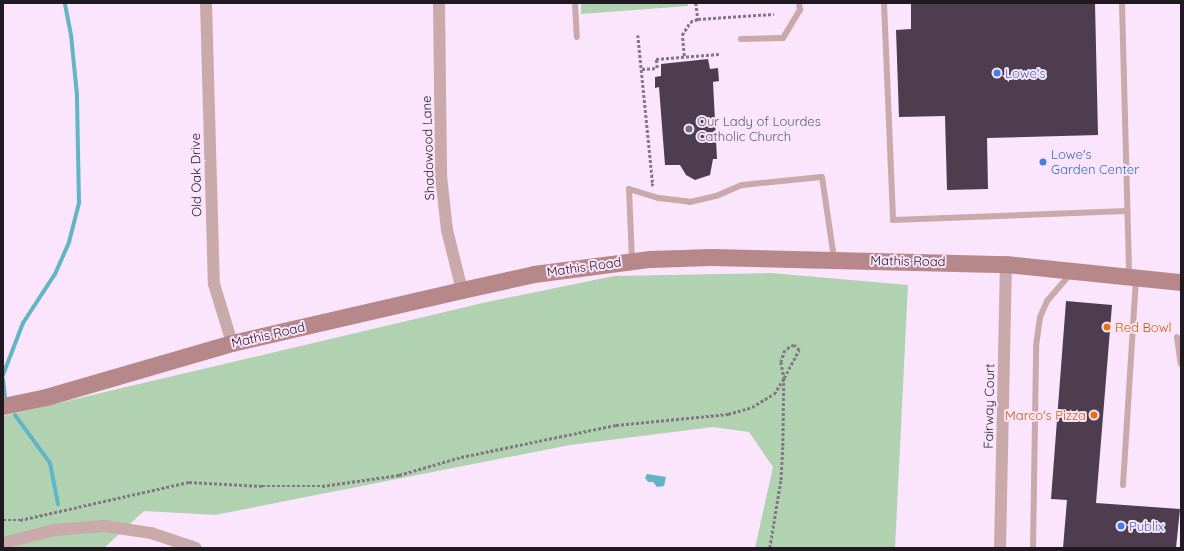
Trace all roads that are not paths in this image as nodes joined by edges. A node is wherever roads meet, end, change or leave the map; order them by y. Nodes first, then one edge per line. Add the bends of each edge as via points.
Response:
1 (206, 3) edge
2 (439, 3) edge
3 (575, 3) edge
4 (799, 3) edge
5 (884, 3) edge
6 (1122, 3) edge
7 (577, 37) dead end
8 (741, 39) dead end
9 (1127, 211) junction
10 (834, 260) junction
11 (632, 261) junction
12 (1006, 264) junction
13 (1074, 271) junction
14 (1132, 277) junction
15 (1181, 282) edge
16 (462, 290) junction
17 (1177, 337) dead end
18 (232, 344) junction
19 (1181, 364) edge
20 (3, 406) edge
21 (1123, 485) dead end
22 (3, 543) edge
23 (196, 548) edge
24 (1000, 548) edge
25 (1033, 548) edge

1 - 18 street, Old Oak Drive via 214,284
2 - 16 street, Shadowood Lane via 441,176 447,230
3 - 7 lane
4 - 8 lane via 800,10 782,38
5 - 9 lane via 893,220
6 - 9 lane
9 - 14 lane
10 - 11 street, Mathis Road via 711,257
10 - 11 lane via 822,176 742,185 716,196 690,202 629,190
10 - 12 street, Mathis Road
11 - 16 street, Mathis Road via 534,274
12 - 13 street, Mathis Road
12 - 24 street, Fairway Court
13 - 14 street, Mathis Road
13 - 25 lane via 1054,290 1040,317 1036,346
14 - 15 street, Mathis Road
14 - 21 lane
16 - 18 street, Mathis Road
17 - 19 lane
18 - 20 street, Mathis Road via 46,397
22 - 23 street via 54,530 104,526 151,533

